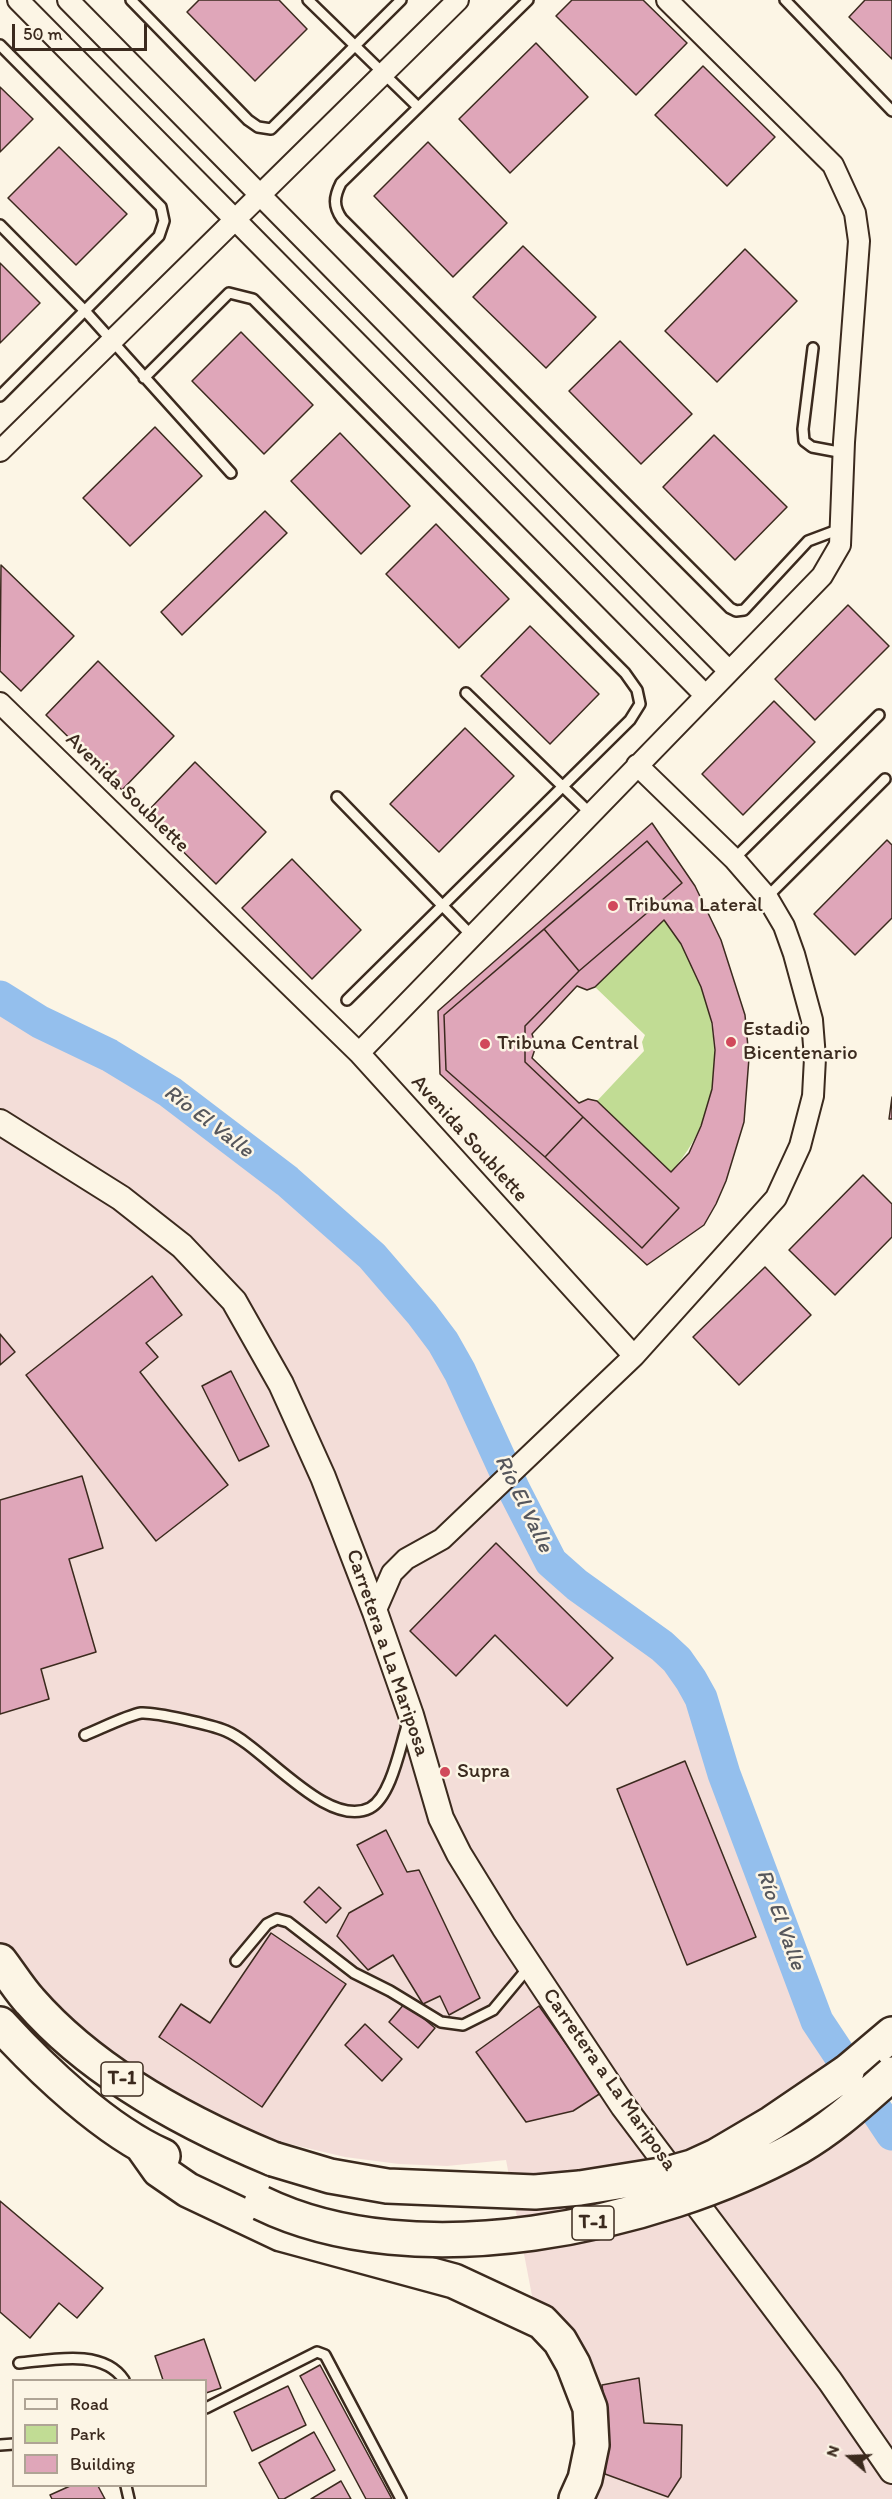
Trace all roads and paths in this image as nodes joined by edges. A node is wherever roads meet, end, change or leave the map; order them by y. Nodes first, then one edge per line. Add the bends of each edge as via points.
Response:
1 (18, 0) edge
2 (68, 0) edge
3 (131, 0) edge
4 (308, 0) edge
5 (401, 0) edge
6 (458, 0) edge
7 (528, 0) edge
8 (667, 0) edge
9 (785, 0) edge
10 (0, 45) edge
11 (354, 47) junction
12 (384, 73) junction
13 (418, 107) junction
14 (892, 111) edge
15 (260, 197) junction
16 (234, 221) junction
17 (0, 225) edge
18 (86, 312) junction
19 (111, 342) junction
20 (813, 348) dead end
21 (144, 378) junction
22 (0, 396) edge
23 (0, 451) edge
24 (844, 453) junction
25 (231, 473) dead end
26 (841, 528) junction
27 (729, 671) junction
28 (466, 693) dead end
29 (705, 695) junction
30 (0, 703) edge
31 (879, 715) dead end
32 (637, 765) junction
33 (885, 779) dead end
34 (562, 787) junction
35 (337, 797) dead end
36 (590, 813) junction
37 (734, 859) junction
38 (767, 897) junction
39 (443, 905) junction
40 (472, 936) junction
41 (347, 1000) dead end
42 (359, 1053) junction
43 (0, 1122) edge
44 (634, 1356) junction
45 (375, 1612) junction
46 (411, 1715) junction
47 (86, 1735) dead end
48 (0, 1961) edge
49 (236, 1961) dead end
50 (530, 1966) junction
51 (0, 2024) edge
52 (892, 2034) edge
53 (892, 2074) edge
54 (142, 2146) junction
55 (19, 2363) dead end
56 (123, 2379) edge
57 (207, 2407) edge
58 (885, 2461) edge
59 (401, 2499) edge
60 (576, 2499) edge

1 - 16 street
2 - 15 street
3 - 11 lane via 248,120 266,129 271,129
4 - 11 lane
5 - 11 lane
6 - 12 street
7 - 13 lane
8 - 24 street via 833,165 855,213 859,242
9 - 14 lane
10 - 18 lane via 161,207 164,221 159,236
11 - 12 lane
12 - 13 lane
12 - 15 street
13 - 26 lane via 341,183 334,196 335,209 730,608 744,610 808,541
15 - 16 street
15 - 27 street
16 - 19 street
16 - 29 street
17 - 18 lane
18 - 19 lane
18 - 22 lane
19 - 21 lane
19 - 23 street
20 - 24 lane via 804,441 812,447
21 - 25 lane
21 - 34 lane via 229,293 254,298 625,673 637,690 640,704 630,720
24 - 26 street
26 - 27 street via 840,545 822,576
27 - 29 street
28 - 34 lane
29 - 32 street
30 - 42 street, Avenida Soublette
31 - 37 lane
32 - 36 street
32 - 37 street
33 - 38 lane
34 - 36 lane
34 - 39 lane
35 - 39 lane
36 - 40 street
37 - 38 street
38 - 44 street via 784,926 812,1020 813,1096 800,1146 776,1198
39 - 40 lane
39 - 41 lane
40 - 42 street
42 - 44 street, Avenida Soublette
43 - 45 street, Carretera a La Mariposa via 121,1198 182,1246 234,1301 285,1394 323,1477
44 - 45 street via 442,1539 399,1566
45 - 46 street, Carretera a La Mariposa
46 - 47 lane via 386,1793 371,1808 356,1811 335,1809 228,1731 194,1721 141,1713
46 - 50 street, Carretera a La Mariposa via 441,1818 459,1854
48 - 52 highway, T-1, bridge via 54,2025 146,2097 219,2137 273,2160 387,2186 535,2192 580,2188 692,2167 772,2123 847,2073
49 - 50 lane via 267,1924 277,1919 288,1922 354,1973 441,2022 463,2025 493,2010
50 - 58 street, Carretera a La Mariposa via 623,2106 830,2381
51 - 54 highway, T-1 via 20,2048
53 - 54 highway, T-1, bridge via 839,2120 800,2146 719,2185 649,2209 562,2230 425,2240 332,2229 288,2217
54 - 60 highway via 159,2170 188,2190 281,2234 454,2281 542,2322 561,2341 590,2408 592,2445
55 - 56 lane via 78,2359 108,2367
57 - 59 lane via 317,2352 325,2355

